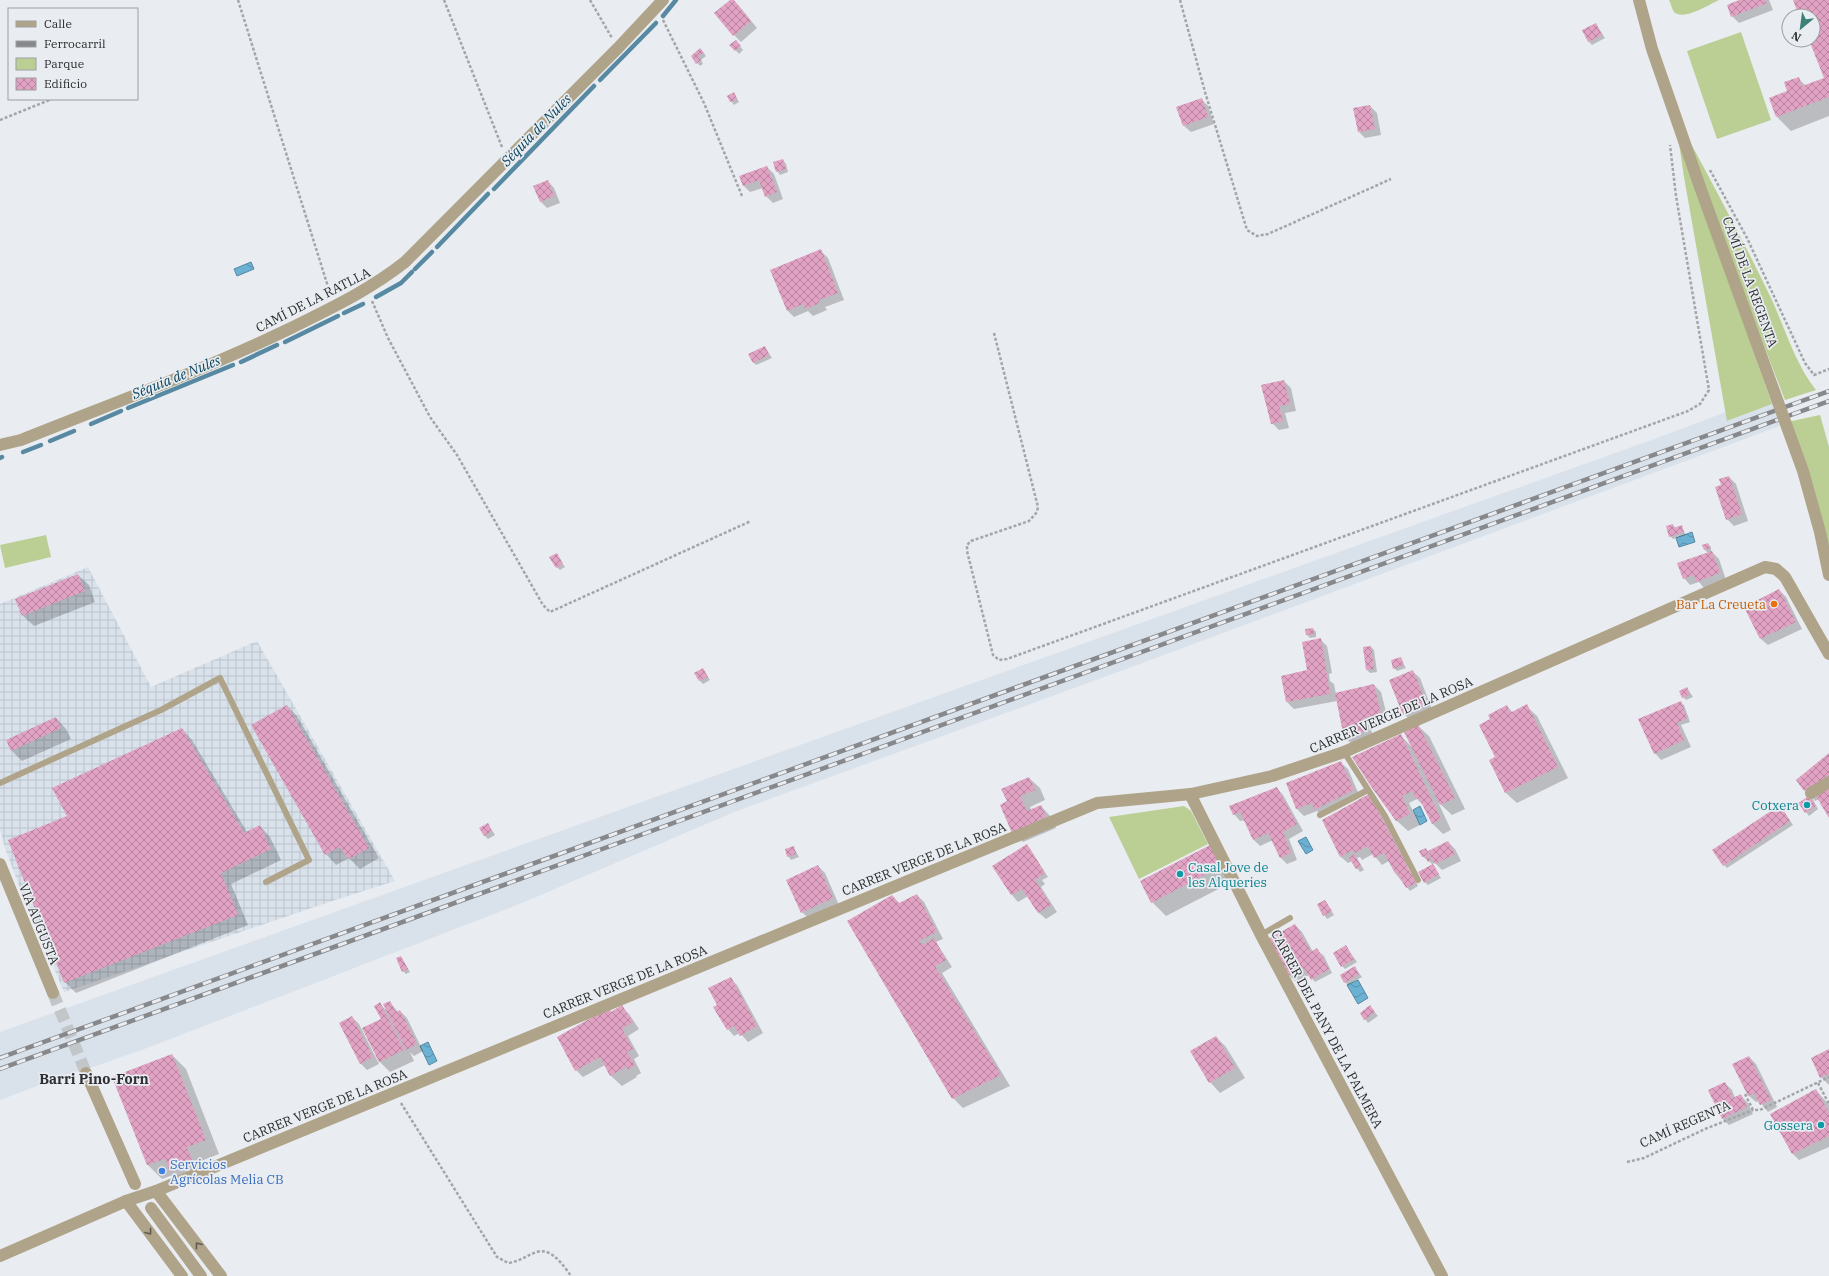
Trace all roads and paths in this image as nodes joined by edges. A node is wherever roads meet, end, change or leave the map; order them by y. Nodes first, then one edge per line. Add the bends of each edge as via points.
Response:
1 (238, 0) edge
2 (444, 0) edge
3 (590, 0) edge
4 (663, 0) edge
5 (1180, 0) edge
6 (1639, 0) edge
7 (655, 10) junction
8 (618, 48) junction
9 (50, 100) edge
10 (0, 120) edge
11 (1670, 143) dead end
12 (507, 160) junction
13 (1707, 165) dead end
14 (1391, 179) dead end
15 (742, 196) dead end
16 (366, 290) junction
17 (334, 307) junction
18 (994, 333) dead end
19 (1829, 369) edge
20 (0, 445) edge
21 (751, 521) dead end
22 (1829, 575) edge
23 (1829, 654) edge
24 (1344, 752) junction
25 (1829, 782) edge
26 (0, 783) edge
27 (1368, 790) junction
28 (1811, 793) dead end
29 (1190, 794) junction
30 (1320, 815) dead end
31 (0, 864) edge
32 (1418, 880) dead end
33 (266, 882) dead end
34 (1290, 918) dead end
35 (1261, 935) junction
36 (53, 993) tunnel mouth
37 (86, 1073) tunnel mouth
38 (1829, 1077) edge
39 (1818, 1083) junction
40 (395, 1092) junction
41 (1744, 1094) dead end
42 (1829, 1104) edge
43 (1752, 1110) junction
44 (1627, 1162) dead end
45 (135, 1184) dead end
46 (156, 1191) junction
47 (126, 1201) junction
48 (150, 1208) dead end
49 (0, 1256) edge
50 (182, 1276) edge
51 (201, 1276) edge
52 (221, 1276) edge
53 (570, 1276) edge
54 (1442, 1276) edge

1 - 17 path
2 - 12 path
3 - 8 path
4 - 7 street, CAMÍ DE LA RATLLA
5 - 14 path via 1247,230 1256,236 1268,234
6 - 22 street, CAMÍ DE LA REGENTA, bridge via 1652,49 1803,471
7 - 8 street, CAMÍ DE LA RATLLA
7 - 15 path via 664,22 704,103
8 - 12 street, CAMÍ DE LA RATLLA
9 - 10 path
11 - 18 path via 1676,196 1710,390 1700,404 1688,411 1392,520 999,660 993,654 967,545 971,541 1029,521 1038,507
12 - 16 street, CAMÍ DE LA RATLLA via 405,262
13 - 19 path via 1747,238 1805,363 1814,375
16 - 17 street, CAMÍ DE LA RATLLA
16 - 21 path via 430,417 457,455 543,605 550,612
17 - 20 street, CAMÍ DE LA RATLLA via 240,352 21,440
23 - 24 street, CARRER VERGE DE LA ROSA via 1784,577 1776,568 1765,567
24 - 27 lane
24 - 29 street, CARRER VERGE DE LA ROSA via 1272,776
25 - 28 street
26 - 33 lane via 162,710 220,678 309,860
27 - 30 lane
27 - 32 lane via 1385,816
29 - 35 street, CARRER DEL PANY DE LA PALMERA
29 - 40 street, CARRER VERGE DE LA ROSA via 1097,803
31 - 36 street, VIA AUGUSTA
34 - 35 lane
35 - 54 street, CARRER DEL PANY DE LA PALMERA
37 - 45 street
38 - 39 path, CAMÍ REGENTA
39 - 42 path
39 - 43 path, CAMÍ REGENTA via 1765,1109
40 - 46 street, CARRER VERGE DE LA ROSA
40 - 53 path via 497,1257 508,1264 536,1252 544,1252 560,1261
41 - 43 path, CAMÍ REGENTA
43 - 44 path, CAMÍ REGENTA via 1644,1158
46 - 47 street, CARRER VERGE DE LA ROSA
52 -> 46 street
47 - 49 street, CARRER VERGE DE LA ROSA
47 -> 50 street
48 - 51 street

